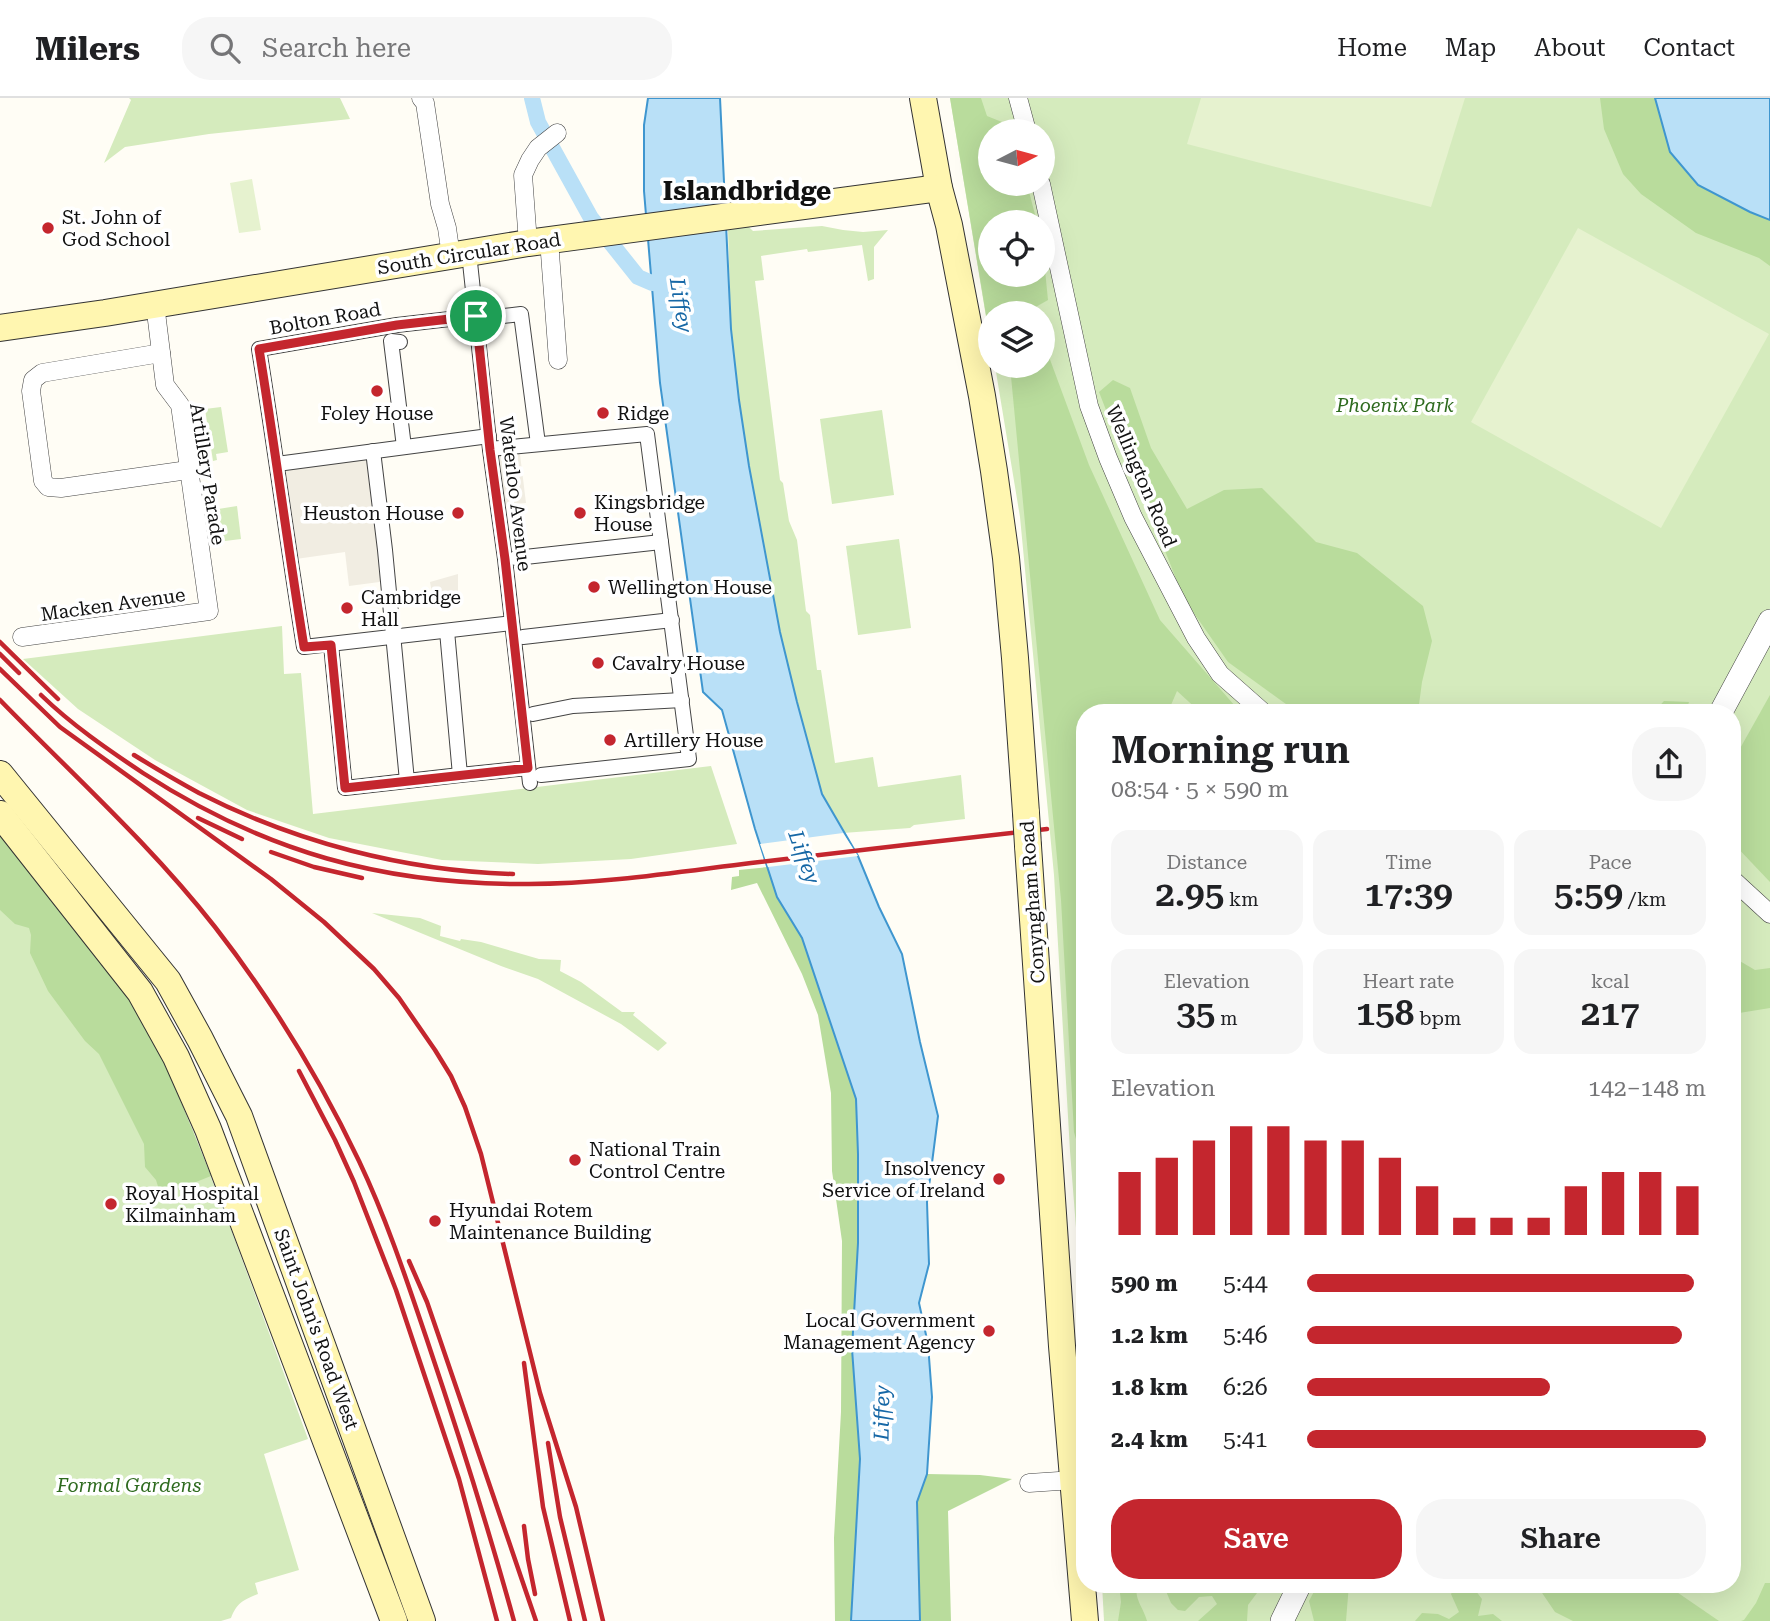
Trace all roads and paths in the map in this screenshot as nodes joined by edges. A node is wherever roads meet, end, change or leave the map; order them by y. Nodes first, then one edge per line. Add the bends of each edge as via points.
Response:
1 (421, 98) edge
2 (923, 98) edge
3 (1018, 98) edge
4 (1024, 119) edge
5 (557, 132) dead end
6 (939, 188) junction
7 (1044, 196) edge
8 (539, 241) junction
9 (460, 254) junction
10 (155, 304) junction
11 (476, 318) junction
12 (0, 328) edge
13 (400, 342) dead end
14 (161, 353) junction
15 (558, 360) dead end
16 (489, 442) junction
17 (538, 444) junction
18 (404, 447) junction
19 (373, 451) junction
20 (277, 464) junction
21 (188, 470) junction
22 (661, 542) junction
23 (516, 558) dead end
24 (209, 611) joint
25 (671, 621) junction
26 (1770, 621) edge
27 (512, 623) junction
28 (447, 631) junction
29 (22, 637) dead end
30 (523, 637) dead end
31 (392, 638) junction
32 (331, 645) junction
33 (682, 700) junction
34 (1254, 704) edge
35 (1725, 704) edge
36 (533, 714) dead end
37 (0, 774) edge
38 (460, 775) junction
39 (533, 775) junction
40 (407, 781) junction
41 (0, 814) edge
42 (1741, 887) edge
43 (1770, 914) edge
44 (1074, 1480) junction
45 (1029, 1483) dead end
46 (1076, 1506) edge
47 (1083, 1593) edge
48 (1296, 1593) edge
49 (394, 1621) edge
50 (422, 1621) edge
51 (1085, 1621) edge
52 (1282, 1621) edge

1 - 9 street via 446,228
2 - 6 main road, Conyngham Road
3 - 4 street
5 - 8 street via 538,148 523,175
6 - 8 main road, South Circular Road
6 - 44 main road, Conyngham Road, bridge via 982,396 1001,520
7 - 34 street, Wellington Road via 1089,406 1108,458 1196,638 1220,674
8 - 9 main road, South Circular Road
8 - 15 street
9 - 10 main road, South Circular Road
9 - 11 street, Waterloo Avenue
10 - 12 main road, South Circular Road
10 - 14 street, Artillery Parade
11 - 16 street, Waterloo Avenue
11 - 17 street, Bolton Road via 521,314
11 - 20 street, Bolton Road via 397,325 259,349
13 - 18 street via 391,341
14 - 21 street, Artillery Parade via 166,385 180,405
14 - 21 street via 42,373 33,380 43,481 48,487 61,488
16 - 17 street
16 - 18 street
16 - 27 street, Waterloo Avenue
17 - 22 street via 647,434
18 - 19 street
19 - 20 street
19 - 31 street
20 - 32 street via 304,647
21 - 24 street, Artillery Parade
22 - 23 street
22 - 25 street
24 - 29 street, Macken Avenue
25 - 30 street
25 - 33 street
26 - 35 street
27 - 28 street
27 - 39 street, Waterloo Avenue
28 - 31 street
28 - 38 street
31 - 32 street
31 - 40 street
32 - 40 street via 345,788
33 - 36 street via 573,706
33 - 39 street via 689,759
37 - 50 main road, Saint John's Road West via 169,981 239,1116
38 - 39 street
38 - 40 street
41 - 49 main road, Saint John's Road West via 140,992 176,1057 208,1129
42 - 43 street
44 - 45 street
44 - 46 main road, Conyngham Road
47 - 51 main road, Conyngham Road
48 - 52 street

